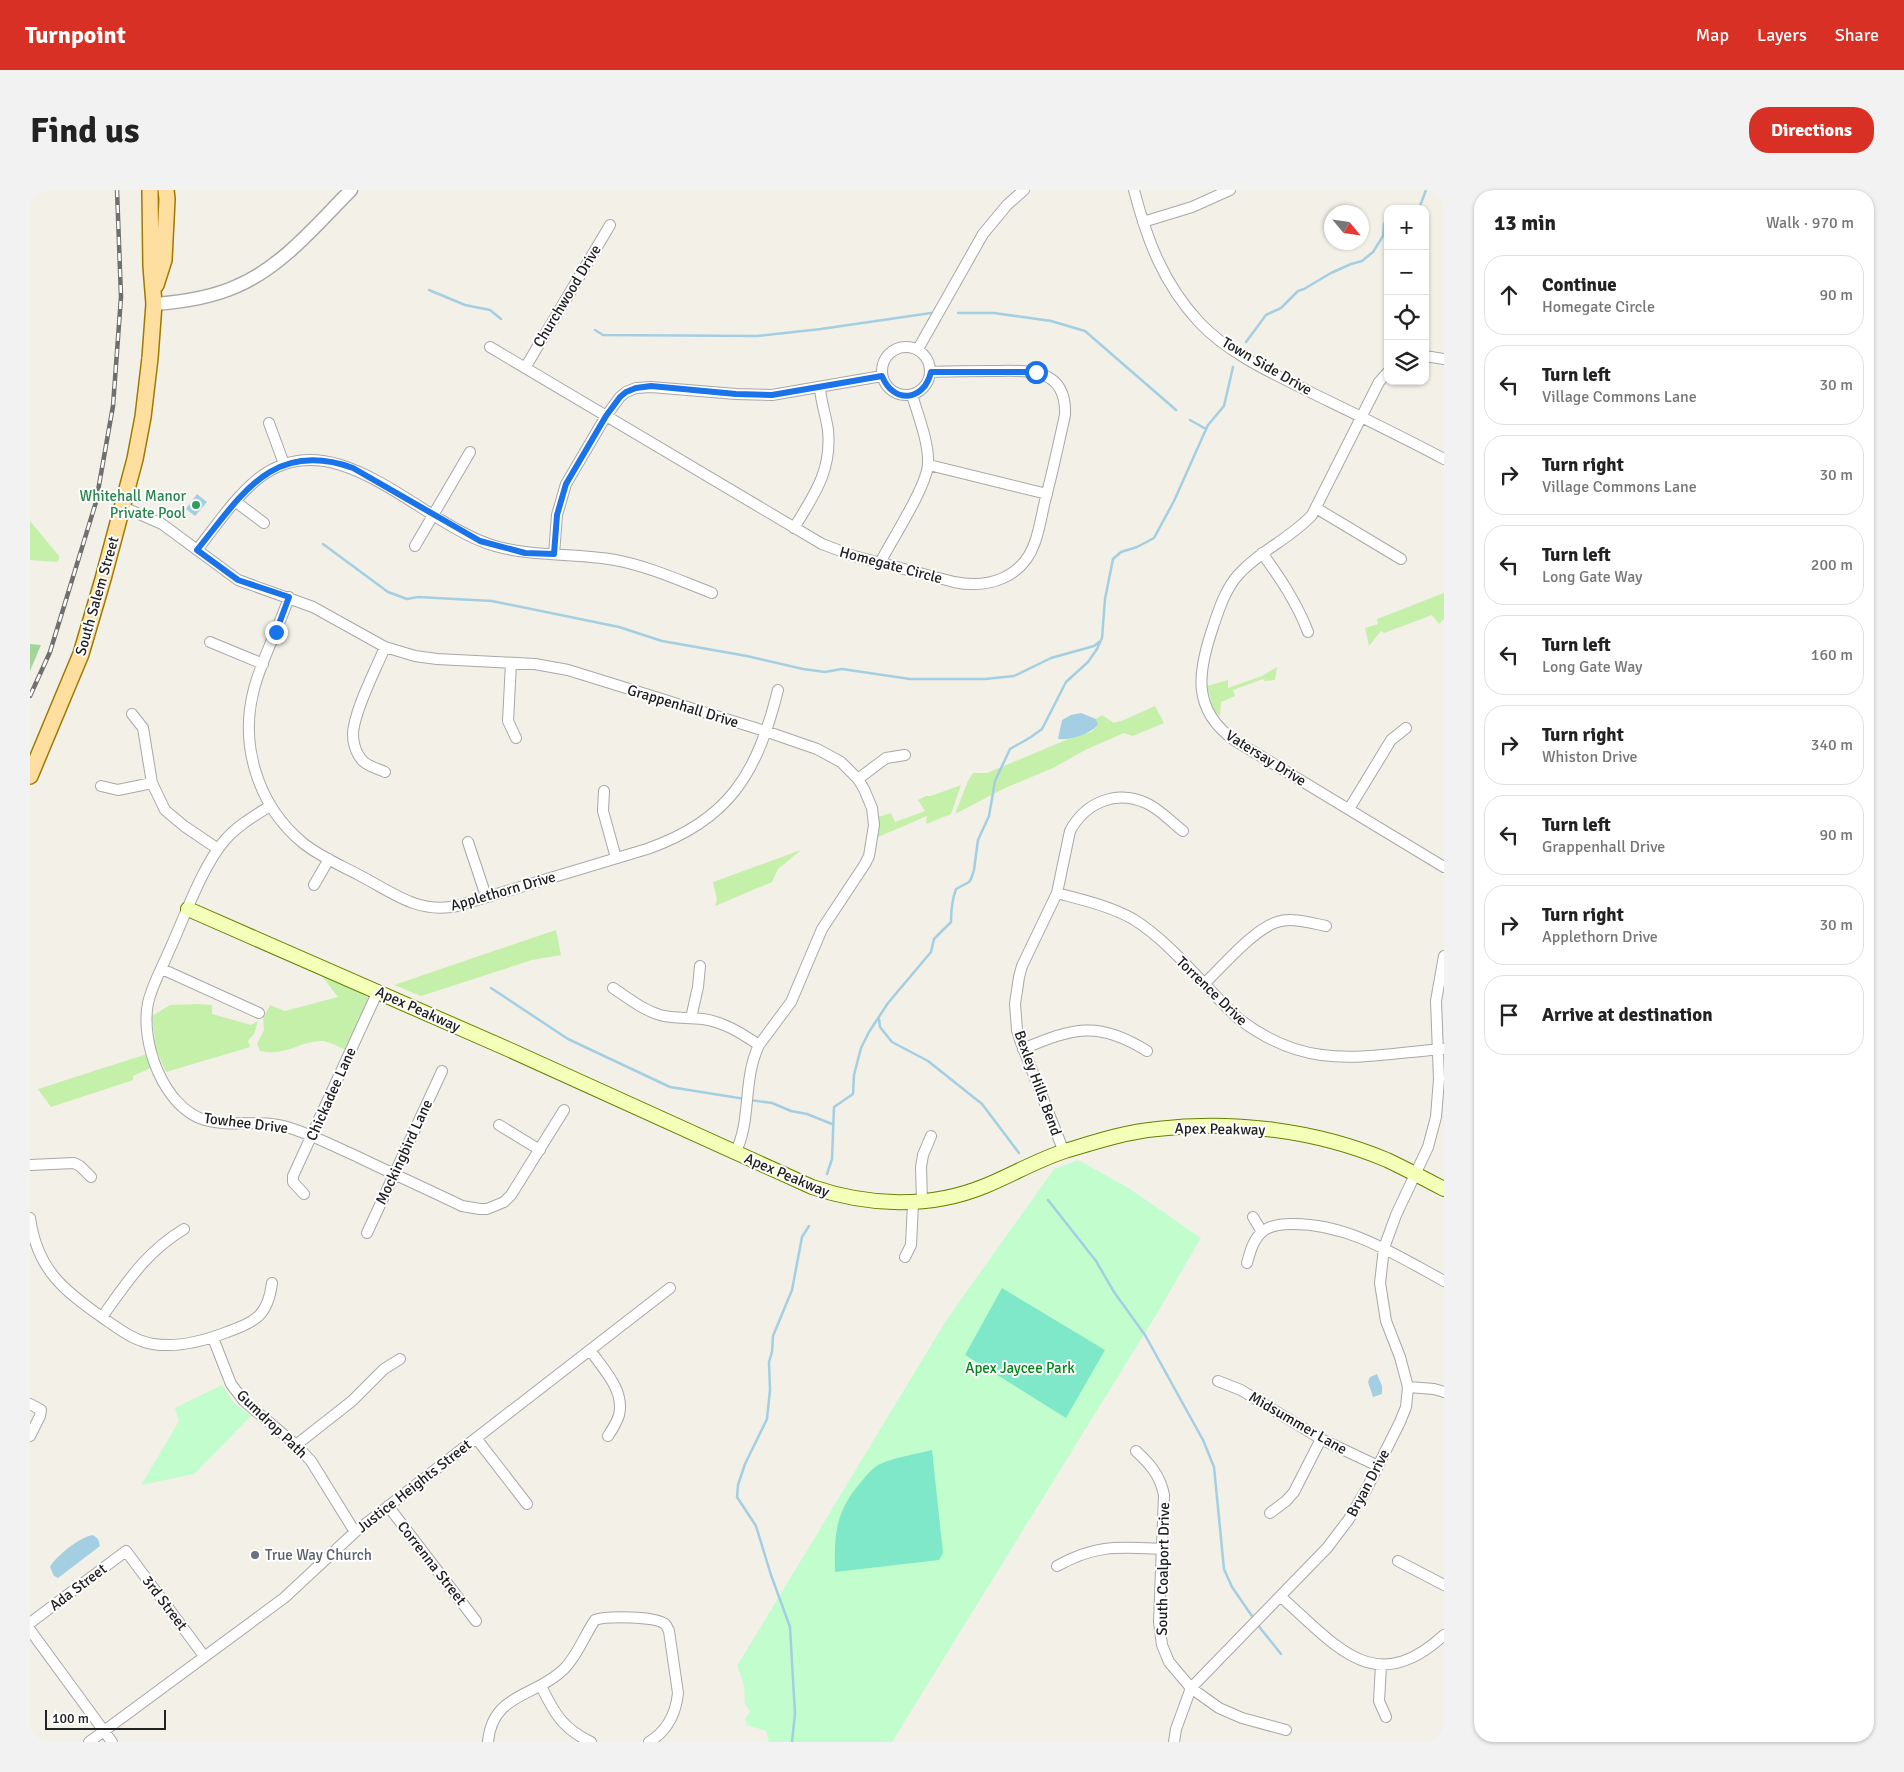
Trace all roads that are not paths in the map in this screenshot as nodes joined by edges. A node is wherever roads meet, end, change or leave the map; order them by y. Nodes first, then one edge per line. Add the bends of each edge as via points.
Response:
1 (150, 190) edge
2 (166, 190) edge
3 (351, 190) edge
4 (1024, 190) edge
5 (1134, 190) edge
6 (1230, 190) edge
7 (1143, 222) junction
8 (610, 225) dead end
9 (154, 297) junction
10 (490, 347) dead end
11 (918, 349) junction
12 (1429, 357) edge
13 (1444, 359) edge
14 (525, 368) junction
15 (931, 372) junction
16 (882, 376) junction
17 (1384, 376) edge
18 (820, 388) junction
19 (912, 395) junction
20 (606, 416) junction
21 (1362, 418) junction
22 (269, 423) dead end
23 (470, 452) dead end
24 (1444, 459) edge
25 (284, 464) junction
26 (928, 465) junction
27 (1047, 494) junction
28 (236, 502) junction
29 (122, 507) junction
30 (1316, 508) junction
31 (434, 515) junction
32 (264, 523) dead end
33 (794, 528) junction
34 (415, 546) dead end
35 (197, 550) junction
36 (1262, 553) junction
37 (554, 554) junction
38 (1401, 559) dead end
39 (880, 563) junction
40 (712, 593) dead end
41 (289, 597) junction
42 (1308, 632) dead end
43 (210, 642) dead end
44 (385, 646) junction
45 (511, 662) junction
46 (263, 664) junction
47 (778, 690) dead end
48 (132, 714) dead end
49 (1406, 728) dead end
50 (765, 731) junction
51 (516, 738) dead end
52 (905, 755) dead end
53 (385, 772) dead end
54 (30, 776) edge
55 (858, 779) junction
56 (152, 783) junction
57 (101, 786) dead end
58 (604, 791) dead end
59 (270, 806) junction
60 (1349, 809) junction
61 (1183, 831) dead end
62 (468, 842) dead end
63 (218, 849) junction
64 (616, 858) junction
65 (329, 860) junction
66 (1444, 867) edge
67 (314, 886) dead end
68 (1057, 893) junction
69 (486, 896) junction
70 (188, 909) junction
71 (1326, 926) dead end
72 (1444, 956) edge
73 (700, 966) dead end
74 (162, 969) junction
75 (1204, 984) junction
76 (613, 988) dead end
77 (378, 991) junction
78 (259, 1012) dead end
79 (691, 1018) junction
80 (759, 1045) junction
81 (1023, 1048) junction
82 (1441, 1049) edge
83 (1147, 1051) dead end
84 (442, 1071) dead end
85 (564, 1110) dead end
86 (499, 1125) dead end
87 (312, 1136) junction
88 (931, 1136) dead end
89 (540, 1150) junction
90 (1064, 1152) junction
91 (736, 1153) junction
92 (30, 1165) edge
93 (1415, 1173) junction
94 (394, 1174) junction
95 (91, 1177) dead end
96 (1444, 1189) edge
97 (304, 1194) dead end
98 (918, 1202) junction
99 (30, 1218) edge
100 (1253, 1218) dead end
101 (184, 1229) dead end
102 (1262, 1232) junction
103 (367, 1233) dead end
104 (1384, 1248) junction
105 (905, 1257) dead end
106 (1247, 1263) dead end
107 (1444, 1281) edge
108 (272, 1283) dead end
109 (670, 1288) dead end
110 (102, 1317) junction
111 (213, 1338) junction
112 (590, 1350) junction
113 (400, 1359) dead end
114 (1218, 1381) dead end
115 (1408, 1387) junction
116 (1444, 1392) edge
117 (30, 1404) edge
118 (30, 1436) edge
119 (608, 1436) dead end
120 (476, 1438) junction
121 (1321, 1439) junction
122 (296, 1445) junction
123 (1136, 1451) dead end
124 (1378, 1466) junction
125 (527, 1504) dead end
126 (388, 1506) junction
127 (1270, 1513) dead end
128 (355, 1532) junction
129 (1162, 1549) junction
130 (126, 1550) joint
131 (1398, 1561) dead end
132 (1057, 1566) dead end
133 (1444, 1585) edge
134 (1281, 1597) junction
135 (476, 1621) dead end
136 (30, 1622) edge
137 (30, 1630) edge
138 (1444, 1635) edge
139 (204, 1656) junction
140 (1381, 1665) junction
141 (541, 1686) junction
142 (1191, 1688) junction
143 (1386, 1717) dead end
144 (104, 1730) junction
145 (1286, 1730) dead end
146 (88, 1742) edge
147 (112, 1742) edge
148 (488, 1742) edge
149 (591, 1742) edge
150 (649, 1742) edge
151 (1174, 1742) edge

1 - 9 main road, South Salem Street
2 - 9 main road, South Salem Street via 164,260
3 - 9 street via 300,241 252,279 194,299
4 - 11 street via 983,234
5 - 7 street, Town Side Drive
6 - 7 street via 1192,207
7 - 21 street, Town Side Drive via 1156,259 1172,287 1208,330 1232,350
8 - 14 street, Churchwood Drive
9 - 29 main road, South Salem Street via 142,417
10 - 14 street, Homegate Circle
11 - 15 street via 928,359
11 - 16 street via 894,350 884,361
12 - 13 street
14 - 20 street, Homegate Circle
15 - 19 street via 925,387
15 - 27 street, Homegate Circle via 1026,371 1055,381 1065,398 1065,415
16 - 18 street
16 - 19 street via 890,390 904,396
17 - 21 street, Vatersay Drive
18 - 20 street via 760,395 644,387 620,397
18 - 33 street via 828,428 826,466 820,485
19 - 26 street
20 - 33 street, Homegate Circle
20 - 37 street via 562,495
21 - 24 street, Town Side Drive
21 - 30 street, Vatersay Drive
22 - 25 street
23 - 31 street
25 - 28 street via 260,478
25 - 31 street via 310,460 342,464
26 - 27 street
26 - 39 street via 922,485
27 - 39 street, Homegate Circle via 1032,550 1020,566 1004,578 968,585
28 - 32 street
28 - 35 street
29 - 35 street, Grappenhall Drive via 162,524
29 - 54 main road, South Salem Street via 81,654
30 - 36 street, Vatersay Drive via 1296,530
30 - 38 street
31 - 34 street
31 - 37 street via 494,546 525,553
33 - 39 street, Homegate Circle via 836,550
35 - 41 street, Grappenhall Drive via 238,580
36 - 42 street via 1285,585
36 - 60 street, Vatersay Drive via 1237,576 1223,599 1201,670 1206,705 1214,720 1230,737
37 - 40 street via 628,563
41 - 44 street, Grappenhall Drive
41 - 46 street, Applethorn Drive
43 - 46 street
44 - 45 street, Grappenhall Drive via 426,658
44 - 53 street via 357,714 353,741 360,758
45 - 50 street, Grappenhall Drive via 568,670
45 - 51 street via 508,721
46 - 59 street, Applethorn Drive via 251,702 249,733 254,767
47 - 50 street, Applethorn Drive
48 - 56 street via 143,728
49 - 60 street via 1391,740
50 - 55 street, Grappenhall Drive via 827,753
50 - 64 street, Applethorn Drive via 744,780 711,817 669,841
52 - 55 street via 886,758
55 - 80 street, Grappenhall Drive via 868,797 873,816 869,856 822,929 791,1002
56 - 57 street via 118,790
56 - 63 street via 173,818
58 - 64 street via 602,811
59 - 63 street, Towhee Drive via 235,830
59 - 65 street, Applethorn Drive via 302,842
60 - 66 street, Vatersay Drive
61 - 68 street, Bexley Hills Bend via 1155,808 1139,800 1116,798 1098,802 1082,814 1070,831
62 - 69 street
63 - 70 street, Towhee Drive
64 - 69 street, Applethorn Drive
65 - 67 street
65 - 69 street, Applethorn Drive via 420,906 444,908
68 - 75 street, Torrence Drive via 1102,905 1133,919 1152,932
68 - 81 street, Bexley Hills Bend via 1019,977 1016,1017
70 - 74 street, Towhee Drive
70 - 77 main road, Apex Peakway
71 - 75 street via 1295,920 1276,922 1256,934
72 - 82 street, Bryan Drive via 1436,1001
73 - 79 street
74 - 78 street
74 - 87 street, Towhee Drive via 148,1003 147,1028 155,1063 165,1087 180,1106 197,1118 217,1123 276,1124
75 - 82 street, Torrence Drive via 1253,1029 1275,1042 1309,1053 1351,1058
76 - 79 street via 653,1012
77 - 87 street, Chickadee Lane
77 - 91 main road, Apex Peakway
79 - 80 street via 724,1024
80 - 91 street, Grappenhall Drive via 752,1062 742,1134
81 - 83 street via 1058,1035 1086,1030 1117,1035
81 - 90 street, Bexley Hills Bend
82 - 93 street, Bryan Drive via 1436,1117 1428,1147
84 - 94 street, Mockingbird Lane
85 - 89 street, Towhee Drive
86 - 89 street
87 - 94 street, Towhee Drive
87 - 97 street, Chickadee Lane via 293,1176 293,1182
88 - 98 street via 923,1155
89 - 94 street, Towhee Drive via 512,1195 487,1209 462,1206
90 - 93 main road, Apex Peakway via 1156,1129 1202,1126 1250,1128 1332,1142
90 - 98 main road, Apex Peakway via 963,1195
91 - 98 main road, Apex Peakway via 845,1198
92 - 95 street via 74,1164
93 - 96 main road, Apex Peakway
93 - 104 street, Bryan Drive
94 - 103 street, Mockingbird Lane
98 - 105 street via 911,1245
99 - 110 street via 37,1248 49,1272 70,1294
100 - 102 street
101 - 110 street via 140,1265
102 - 104 street via 1287,1224 1314,1225 1355,1235
102 - 106 street via 1253,1244
104 - 107 street
104 - 115 street, Bryan Drive via 1380,1283 1382,1303
108 - 111 street via 270,1300 259,1316 246,1325
109 - 112 street, Justice Heights Street
110 - 111 street via 135,1339 153,1344 180,1345
111 - 122 street, Gumdrop Path via 228,1378 240,1395
112 - 119 street via 615,1387 620,1401 619,1417
112 - 120 street, Justice Heights Street
113 - 122 street
114 - 121 street, Midsummer Lane via 1241,1390
115 - 116 street
115 - 124 street, Bryan Drive via 1406,1407
117 - 118 street via 41,1410
120 - 125 street
120 - 126 street, Justice Heights Street
121 - 124 street, Midsummer Lane
121 - 127 street via 1294,1492
122 - 128 street, Gumdrop Path via 321,1476
123 - 129 street, South Coalport Drive via 1154,1470 1162,1487 1165,1503
124 - 134 street, Bryan Drive via 1349,1519
126 - 128 street, Justice Heights Street
126 - 135 street, Correnna Street
128 - 139 street, Justice Heights Street via 284,1598
129 - 132 street via 1100,1548
129 - 142 street, South Coalport Drive via 1161,1639 1169,1662
130 - 136 street, Ada Street
130 - 139 street, 3rd Street
131 - 133 street
134 - 140 street via 1348,1655 1362,1662
134 - 142 street, Bryan Drive
137 - 144 street
138 - 140 street via 1408,1660
139 - 144 street, Justice Heights Street
140 - 143 street via 1379,1701
141 - 148 street via 504,1705 490,1726
141 - 149 street via 559,1719
141 - 150 street via 568,1665 595,1620 608,1617 665,1624 671,1637 677,1703 670,1719
142 - 145 street, South Coalport Drive via 1230,1714
142 - 151 street, Bryan Drive
144 - 146 street, Justice Heights Street
144 - 147 street

